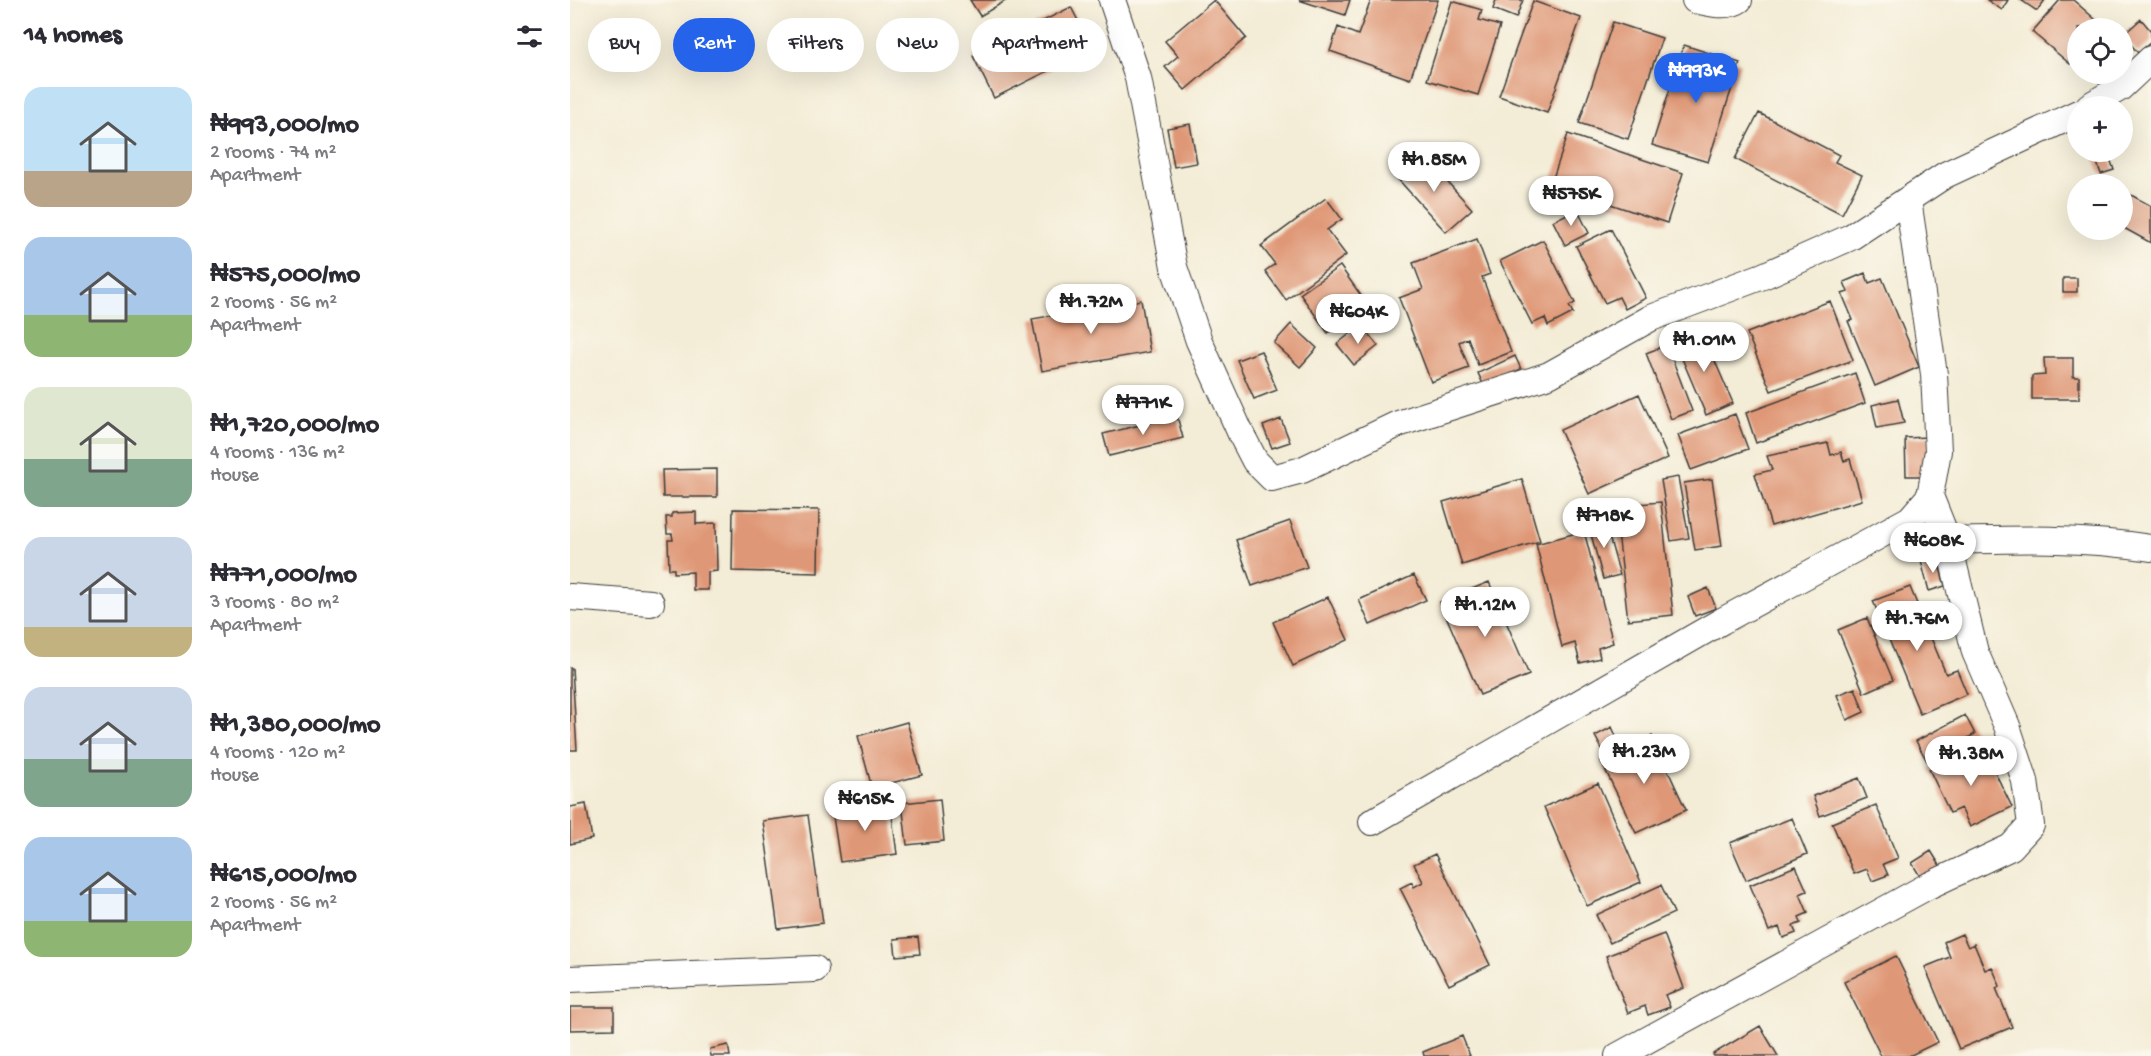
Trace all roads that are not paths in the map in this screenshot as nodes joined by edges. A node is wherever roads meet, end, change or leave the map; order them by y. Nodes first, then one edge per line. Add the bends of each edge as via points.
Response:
1 (1112, 0) edge
2 (1695, 0) edge
3 (1739, 0) edge
4 (2151, 60) edge
5 (2106, 96) edge
6 (2067, 118) edge
7 (1908, 200) junction
8 (1930, 496) junction
9 (1947, 541) junction
10 (2151, 548) edge
11 (570, 597) edge
12 (651, 603) dead end
13 (1372, 822) dead end
14 (815, 969) dead end
15 (570, 979) edge
16 (1618, 1056) edge

1 - 7 street via 1138,78 1174,267 1199,341 1241,434 1255,461 1272,478 1302,470 1398,424 1549,375 1651,318 1851,237
2 - 3 street via 1712,4
4 - 5 street
6 - 7 street via 1945,175
7 - 8 street via 1934,374 1938,451
8 - 9 street
8 - 13 street via 1910,519 1722,621
9 - 10 street via 2103,540
9 - 16 street via 1975,652 2007,726 2025,781 2031,825 2011,846 1928,886
11 - 12 street
14 - 15 street

